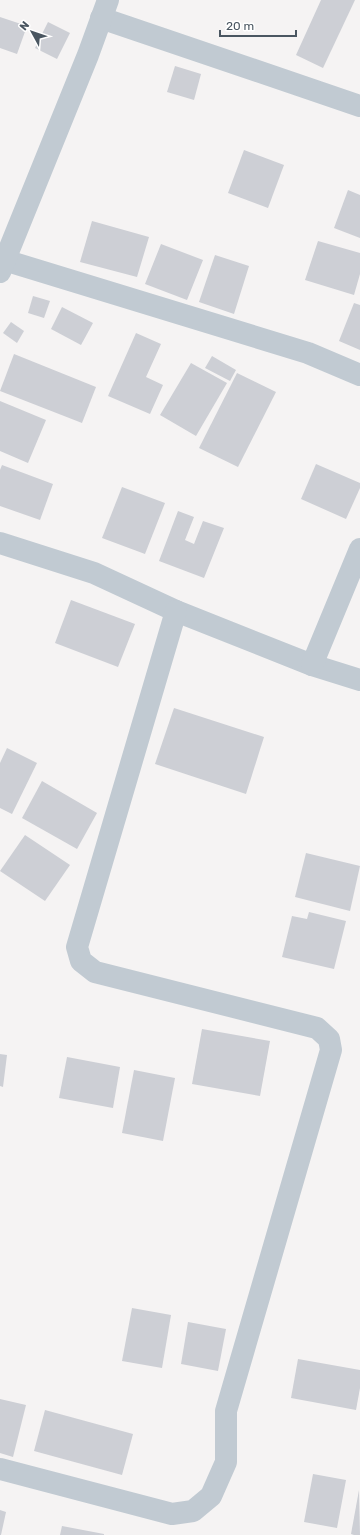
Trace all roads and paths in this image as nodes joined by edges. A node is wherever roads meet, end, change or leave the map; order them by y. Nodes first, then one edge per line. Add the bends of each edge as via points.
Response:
1 (105, 9) edge
2 (360, 106) edge
3 (2, 266) edge
4 (360, 374) edge
5 (0, 543) edge
6 (360, 550) edge
7 (176, 611) junction
8 (312, 665) junction
9 (360, 680) edge
10 (0, 1469) edge

1 - 2 street
1 - 3 street
3 - 4 street via 308,354
5 - 7 street via 94,573
6 - 8 street
7 - 8 street
7 - 10 street via 77,947 81,961 95,972 317,1028 329,1039 332,1050 226,1411 226,1462 211,1496 193,1511 172,1514
8 - 9 street

